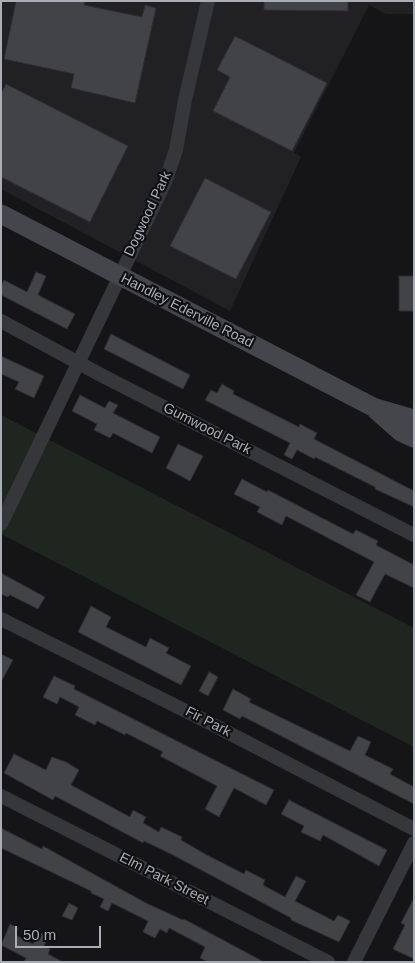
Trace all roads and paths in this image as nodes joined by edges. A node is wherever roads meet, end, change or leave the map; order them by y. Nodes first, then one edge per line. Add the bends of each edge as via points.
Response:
1 (208, 1) edge
2 (1, 214) edge
3 (119, 276) junction
4 (1, 321) edge
5 (77, 362) junction
6 (373, 407) junction
7 (414, 419) edge
8 (414, 438) edge
9 (1, 524) edge
10 (414, 535) edge
11 (1, 619) edge
12 (1, 796) edge
13 (414, 829) edge
14 (414, 843) edge
15 (328, 962) edge
16 (354, 962) edge

1 - 3 street, Dogwood Park via 176,150 165,182
2 - 3 main road, Handley Ederville Road
3 - 5 street, Dogwood Park
3 - 6 main road, Handley Ederville Road
4 - 5 street, Gumwood Park
5 - 9 street, Dogwood Park
5 - 10 street, Gumwood Park
6 - 7 main road, Handley Ederville Road
6 - 8 main road, Handley Ederville Road
11 - 13 street, Fir Park
12 - 15 street, Elm Park Street
14 - 16 street

